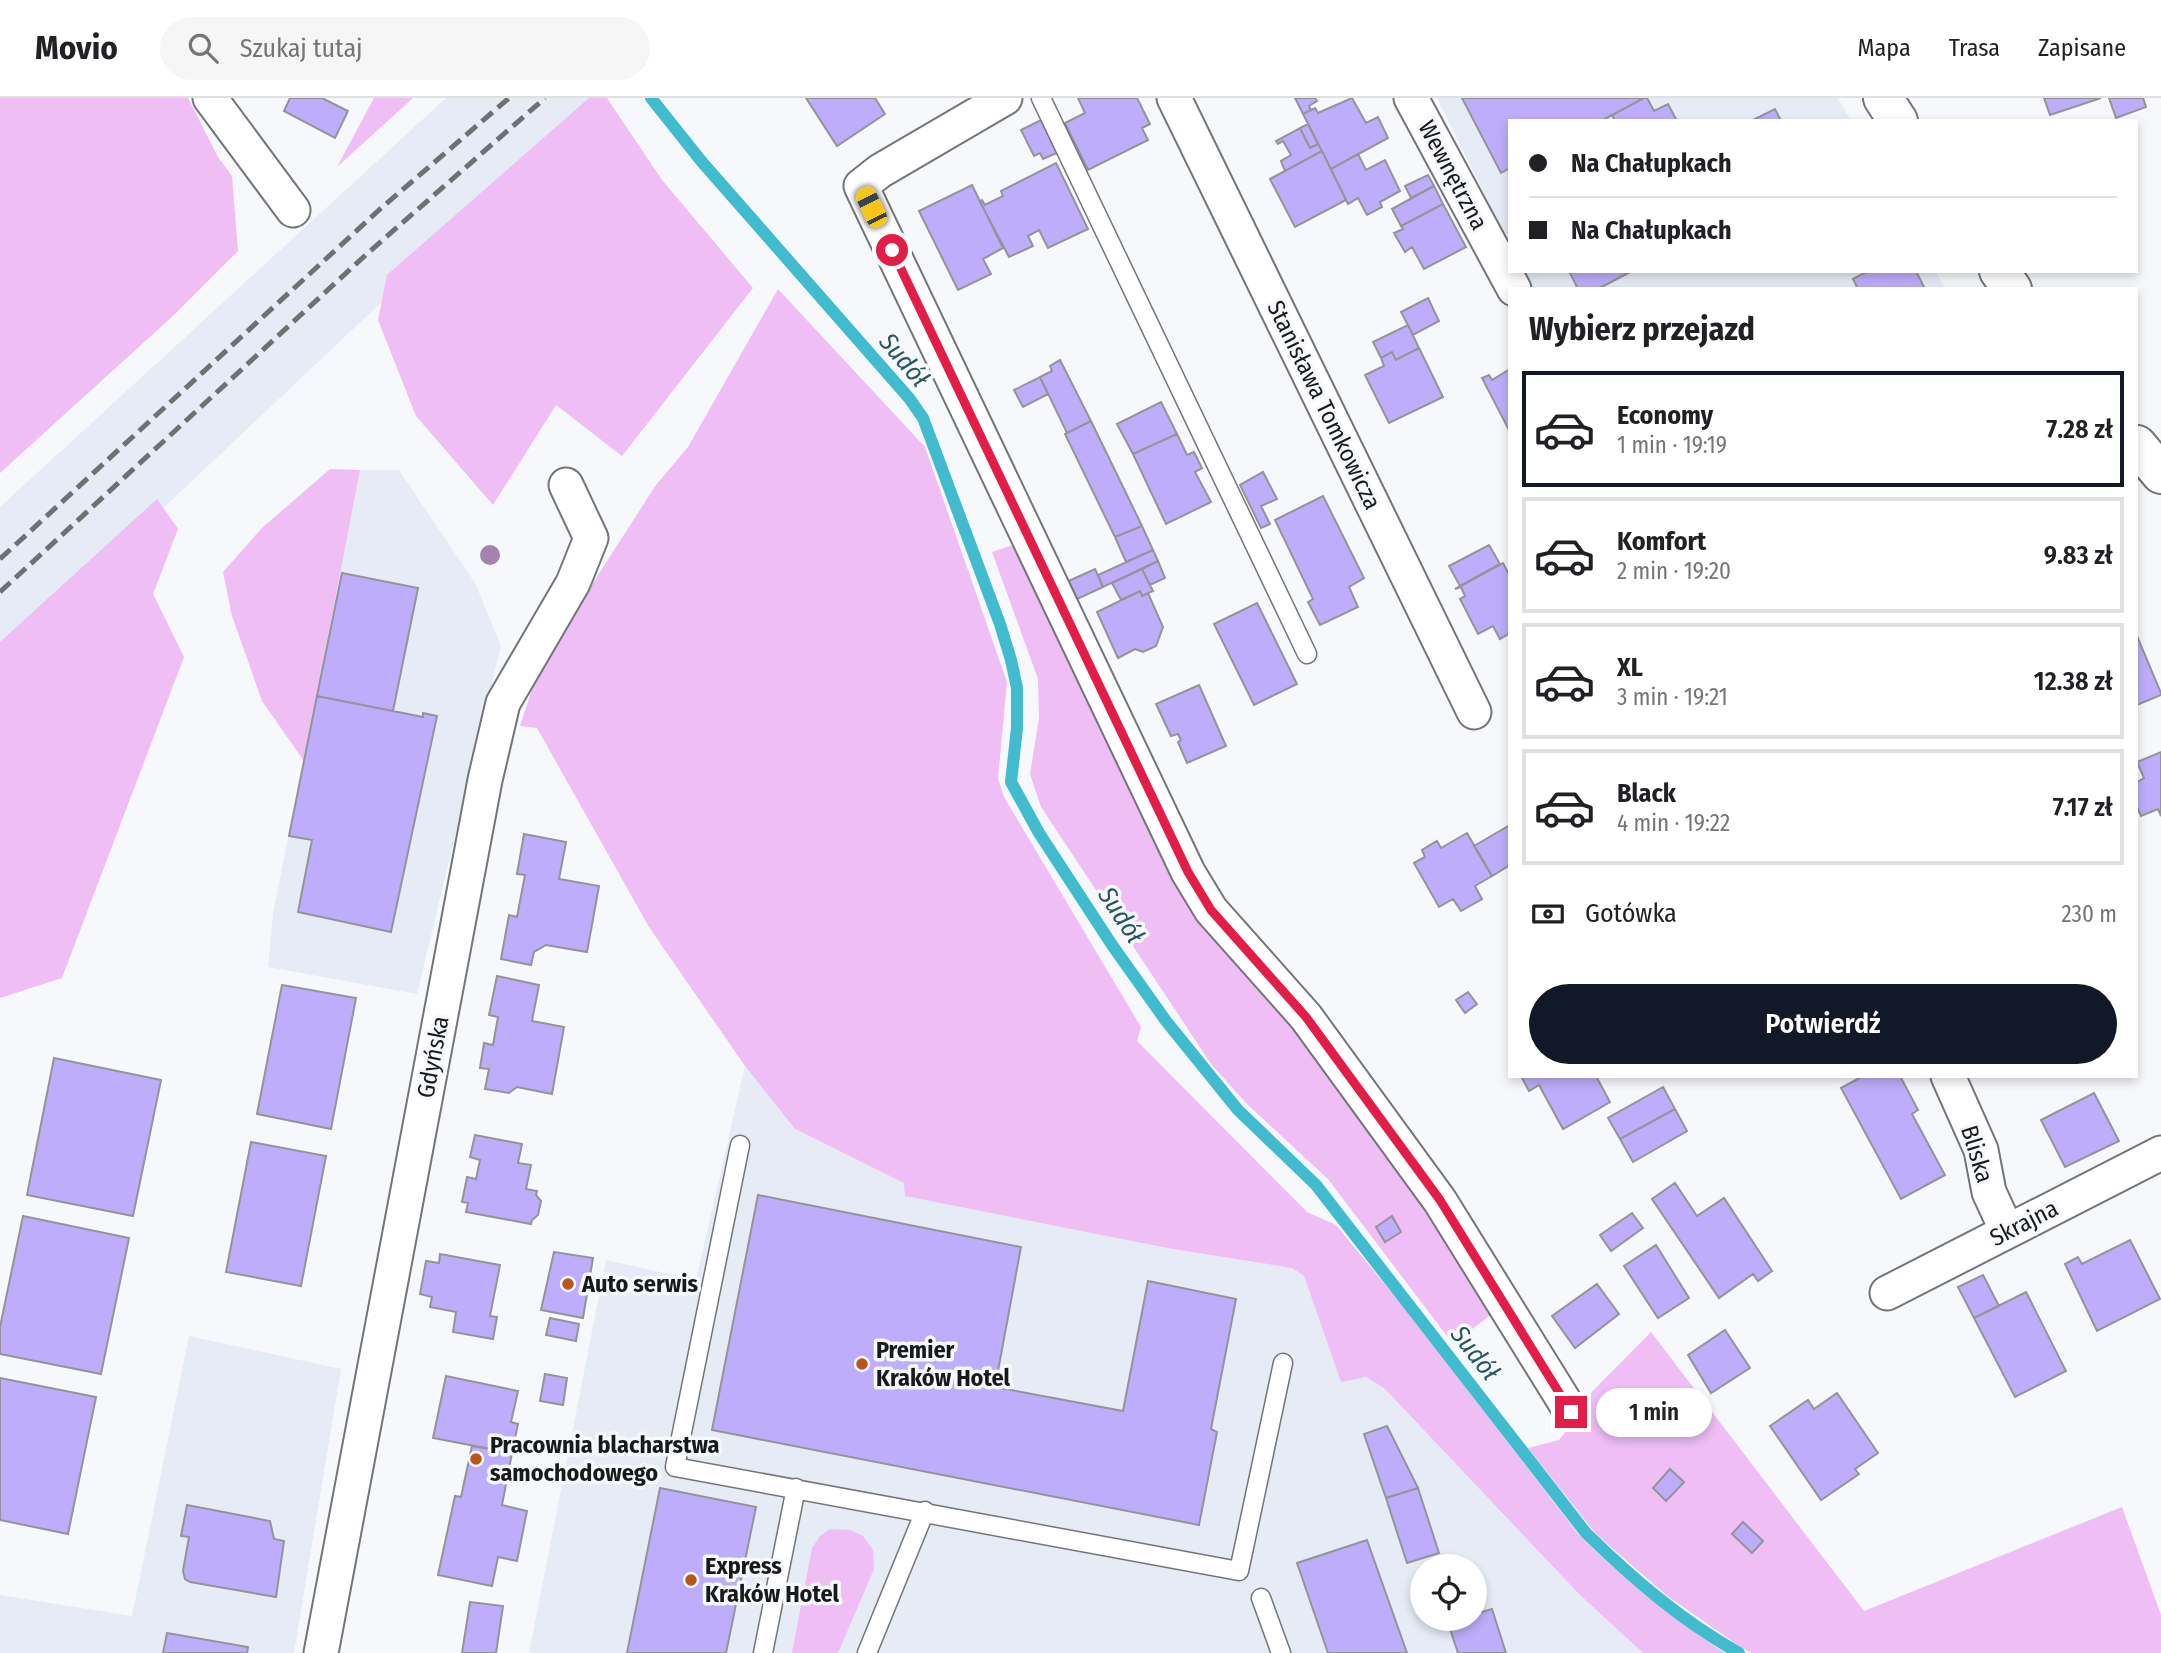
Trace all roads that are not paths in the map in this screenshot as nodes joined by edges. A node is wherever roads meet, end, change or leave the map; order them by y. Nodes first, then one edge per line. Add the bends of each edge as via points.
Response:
1 (210, 98) edge
2 (1005, 98) edge
3 (1041, 98) edge
4 (1174, 98) edge
5 (1411, 98) edge
6 (1883, 98) edge
7 (1897, 119) edge
8 (293, 210) dead end
9 (1513, 287) edge
10 (2138, 446) edge
11 (2161, 474) edge
12 (566, 485) dead end
13 (1307, 654) dead end
14 (1474, 712) dead end
15 (1949, 1078) edge
16 (740, 1144) dead end
17 (2161, 1153) edge
18 (2007, 1231) junction
19 (1887, 1293) dead end
20 (1283, 1363) dead end
21 (1571, 1412) dead end
22 (796, 1488) junction
23 (925, 1511) junction
24 (1261, 1598) dead end
25 (321, 1653) edge
26 (763, 1653) edge
27 (867, 1653) edge
28 (1281, 1653) edge

1 - 8 street
2 - 21 street via 861,186 1188,872 1211,910 1306,1017 1440,1200
3 - 13 lane
4 - 14 street, Stanisława Tomkowicza
5 - 9 street, Wewnętrzna
6 - 7 street
10 - 11 street
12 - 25 street, Gdyńska via 591,538 573,583 503,703
15 - 18 street, Bliska via 1981,1150 1989,1192
16 - 22 lane via 675,1466
17 - 18 street, Skrajna
18 - 19 street, Skrajna
20 - 23 lane via 1239,1571
22 - 23 lane
22 - 26 lane
23 - 27 lane
24 - 28 lane

